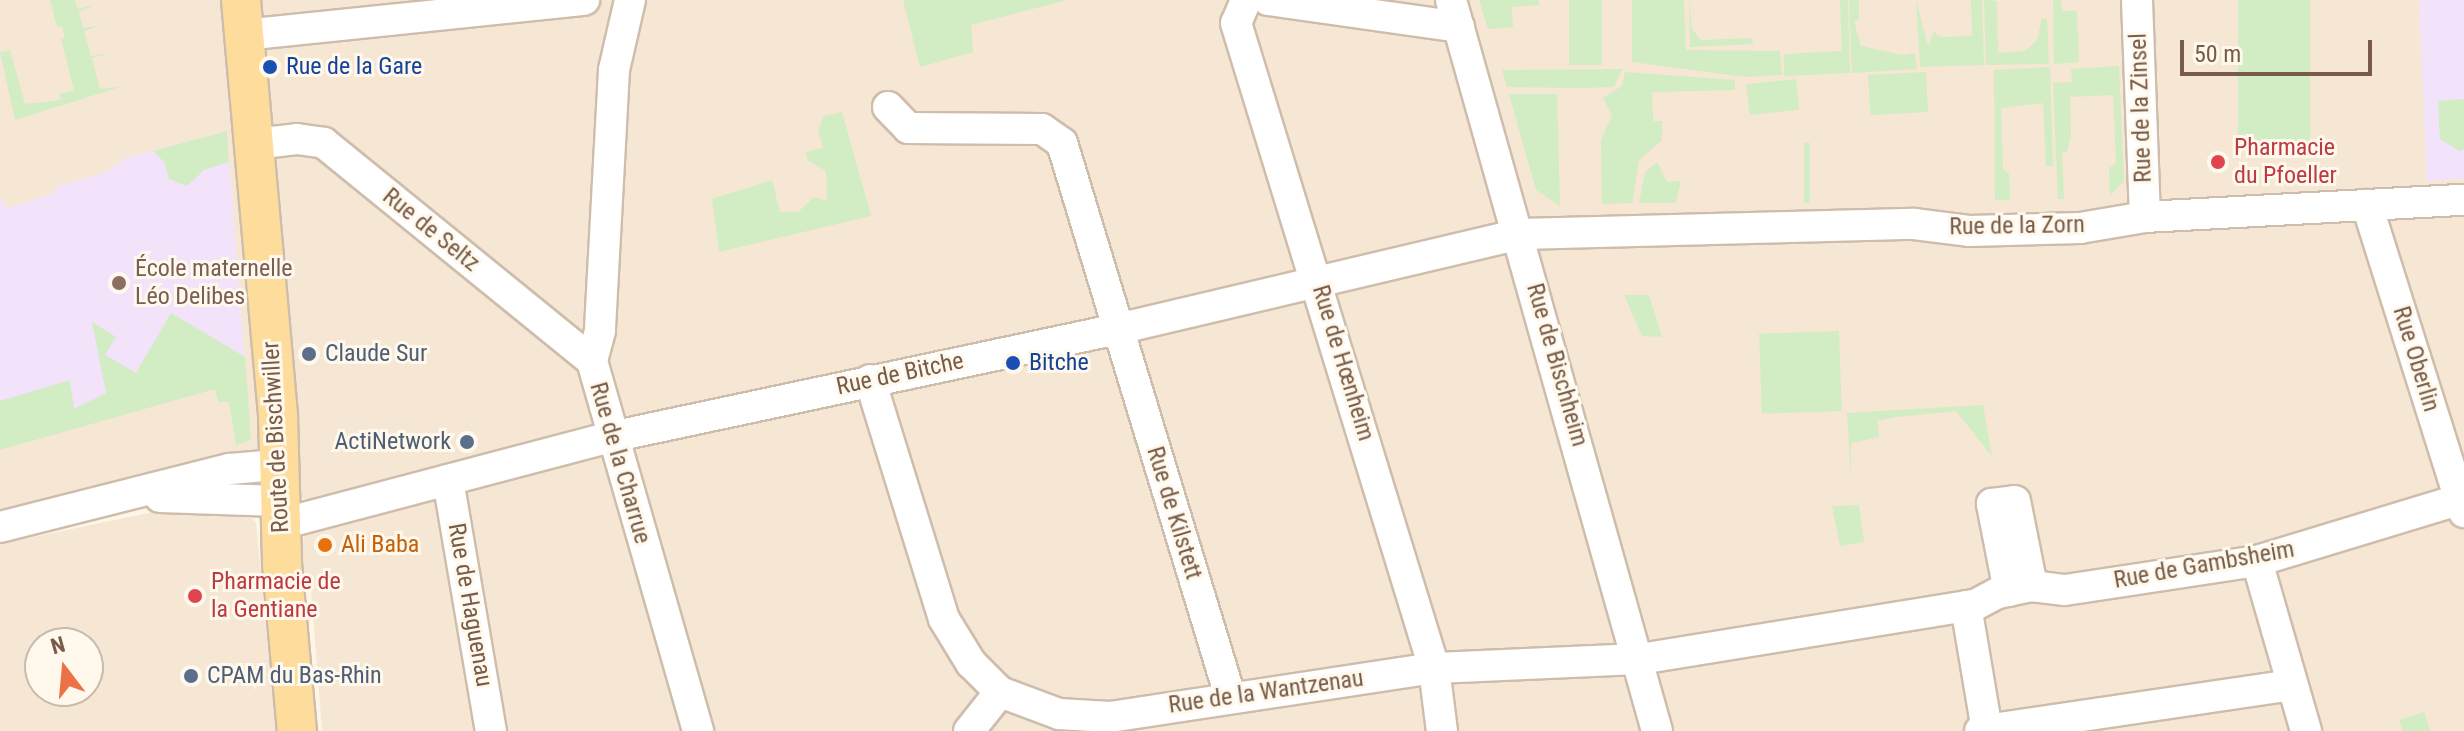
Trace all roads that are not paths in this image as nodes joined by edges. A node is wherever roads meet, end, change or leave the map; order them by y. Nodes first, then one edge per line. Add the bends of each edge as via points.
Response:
1 (584, 0) edge
2 (630, 0) edge
3 (1246, 0) edge
4 (1268, 0) edge
5 (2137, 0) edge
6 (1455, 13) edge
7 (243, 17) edge
8 (888, 107) dead end
9 (254, 144) junction
10 (2464, 200) edge
11 (2367, 205) junction
12 (2145, 217) junction
13 (1521, 234) junction
14 (1319, 282) junction
15 (1118, 329) junction
16 (592, 361) junction
17 (870, 380) junction
18 (611, 437) junction
19 (448, 480) junction
20 (279, 496) junction
21 (2463, 504) edge
22 (0, 527) edge
23 (2257, 561) junction
24 (1966, 606) junction
25 (1640, 659) junction
26 (1434, 668) junction
27 (2292, 685) junction
28 (1000, 692) junction
29 (1230, 696) junction
30 (1987, 730) edge
31 (297, 731) edge
32 (491, 731) edge
33 (698, 731) edge
34 (969, 731) edge
35 (1442, 731) edge
36 (1657, 731) edge
37 (1980, 731) edge
38 (2306, 731) edge

1 - 7 street
2 - 16 street, Rue de la Charrue via 614,70 600,331
3 - 14 street, Rue de Hœnheim via 1236,23
4 - 6 street
5 - 12 street, Rue de la Zinsel
6 - 13 street, Rue de Bischheim
7 - 9 main road, Route de Bischwiller
8 - 15 street, Rue de Kilstett via 908,128 1042,129 1062,143
9 - 16 street, Rue de Seltz via 297,139 324,143
9 - 20 main road, Route de Bischwiller
10 - 11 street, Rue de la Zorn
11 - 12 street, Rue de la Zorn
11 - 21 street, Rue Oberlin
12 - 13 street, Rue de la Zorn via 2080,228 1969,231 1914,224
13 - 14 street, Rue de Bitche
13 - 25 street, Rue de Bischheim
14 - 15 street, Rue de Bitche
14 - 26 street, Rue de Hœnheim
15 - 17 street, Rue de Bitche
15 - 29 street, Rue de Kilstett
16 - 18 street, Rue de la Charrue
17 - 18 street, Rue de Bitche
17 - 28 street, Rue de la Wantzenau via 944,619 971,663
18 - 19 street, Rue de Bitche
18 - 33 street, Rue de la Charrue
19 - 20 street, Rue de Bitche
19 - 32 street, Rue de Haguenau
20 - 22 street, Rue de Bitche via 230,469
20 - 31 main road, Route de Bischwiller
21 - 23 street, Rue de Gambsheim
23 - 24 street, Rue de Gambsheim via 2065,590 2020,588
23 - 27 street
24 - 25 street, Rue de Gambsheim
24 - 30 street
25 - 26 street, Rue de la Wantzenau
25 - 36 street, Rue de Bischheim
26 - 29 street, Rue de la Wantzenau
26 - 35 street, Rue de Hœnheim
27 - 30 street
27 - 38 street
28 - 29 street, Rue de la Wantzenau via 1059,714 1110,717
28 - 34 street
30 - 37 street

